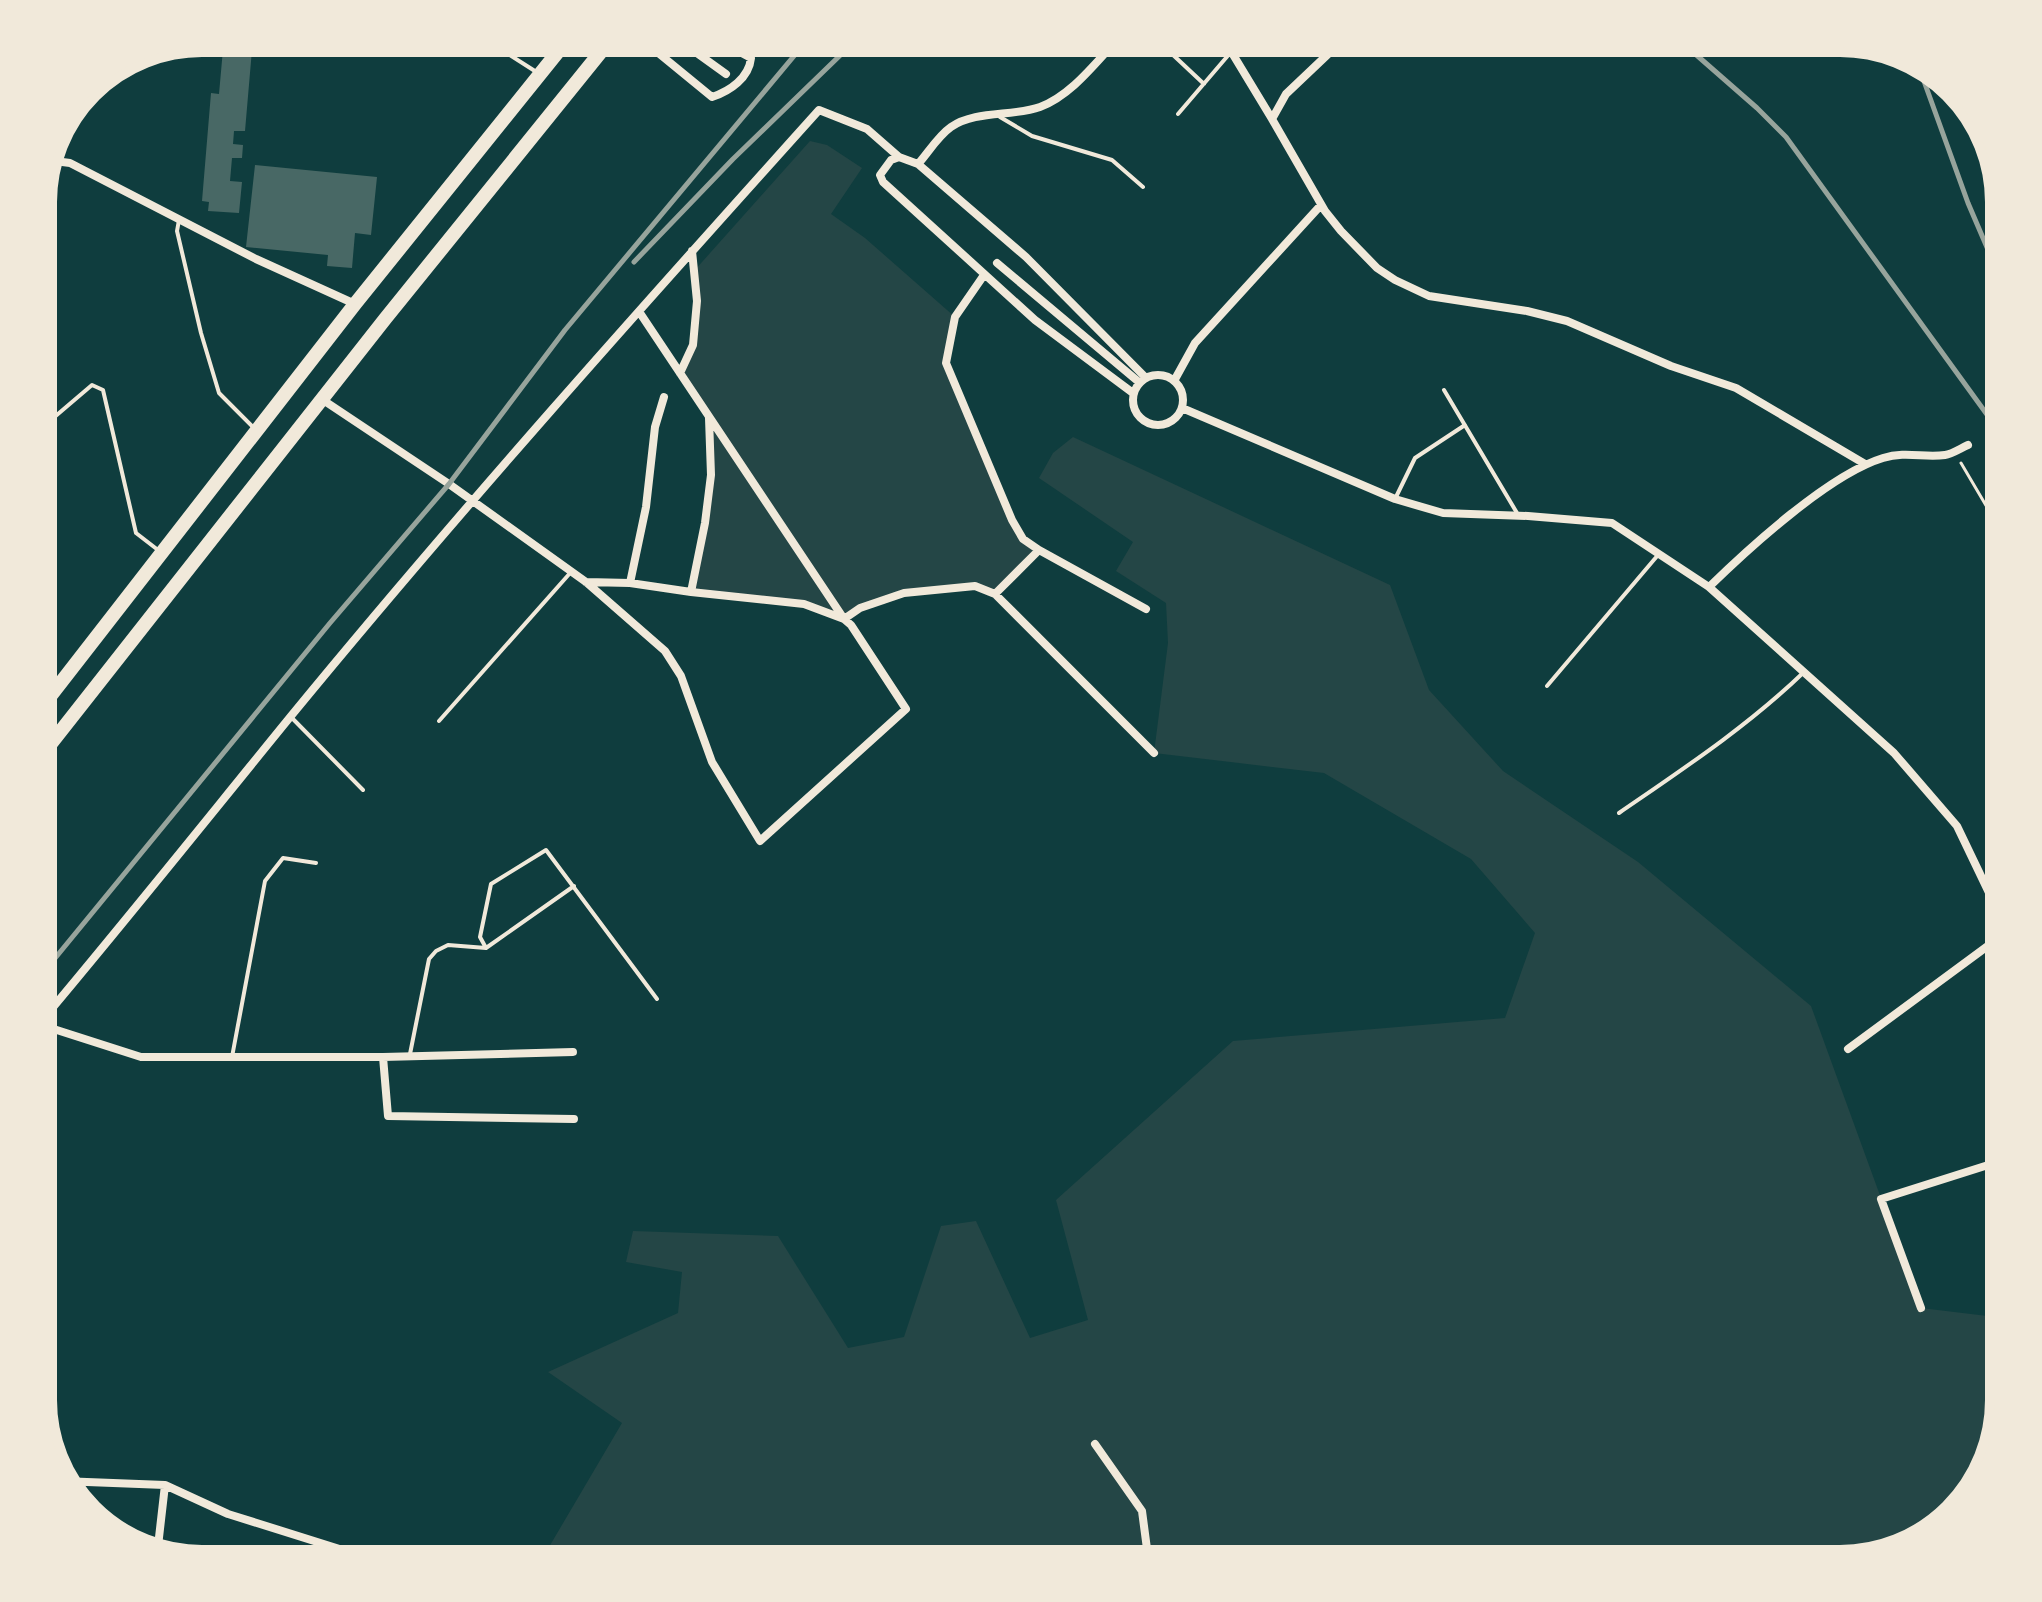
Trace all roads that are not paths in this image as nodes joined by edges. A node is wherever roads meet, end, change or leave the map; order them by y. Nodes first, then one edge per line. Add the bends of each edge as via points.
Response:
1 (505, 52) edge
2 (558, 52) edge
3 (601, 52) edge
4 (657, 52) edge
5 (695, 52) edge
6 (740, 52) edge
7 (1105, 52) edge
8 (1170, 52) edge
9 (1230, 52) edge
10 (1233, 52) edge
11 (1330, 52) edge
12 (540, 74) junction
13 (726, 74) dead end
14 (1204, 84) junction
15 (1178, 114) dead end
16 (998, 115) junction
17 (1272, 119) junction
18 (899, 157) junction
19 (58, 161) edge
20 (918, 164) junction
21 (1143, 187) dead end
22 (1321, 205) junction
23 (179, 220) junction
24 (692, 251) junction
25 (997, 263) dead end
26 (984, 275) junction
27 (355, 304) junction
28 (640, 313) junction
29 (680, 373) junction
30 (1143, 380) junction
31 (1174, 381) junction
32 (1444, 390) dead end
33 (1133, 393) junction
34 (664, 397) dead end
35 (323, 400) junction
36 (1182, 408) junction
37 (709, 417) junction
38 (52, 419) edge
39 (1465, 425) junction
40 (257, 431) junction
41 (1968, 445) dead end
42 (1865, 464) junction
43 (1395, 499) junction
44 (473, 502) junction
45 (1518, 515) junction
46 (1039, 550) junction
47 (162, 553) junction
48 (1660, 553) junction
49 (571, 572) junction
50 (586, 582) junction
51 (630, 583) junction
52 (1709, 587) junction
53 (691, 592) junction
54 (995, 594) junction
55 (1146, 609) dead end
56 (844, 619) junction
57 (1804, 672) junction
58 (1547, 686) dead end
59 (52, 694) edge
60 (291, 717) junction
61 (439, 721) dead end
62 (52, 742) edge
63 (1154, 753) dead end
64 (363, 790) dead end
65 (1619, 813) dead end
66 (316, 863) dead end
67 (574, 886) junction
68 (1990, 895) edge
69 (1990, 944) edge
70 (486, 948) junction
71 (657, 999) dead end
72 (52, 1008) edge
73 (52, 1029) edge
74 (1848, 1049) dead end
75 (573, 1052) dead end
76 (409, 1056) junction
77 (232, 1057) junction
78 (383, 1057) junction
79 (574, 1119) dead end
80 (1990, 1164) edge
81 (1921, 1308) dead end
82 (1095, 1444) dead end
83 (76, 1482) edge
84 (165, 1485) junction
85 (158, 1544) edge
86 (343, 1550) edge
87 (1147, 1550) edge

1 - 12 lane
2 - 12 main road
3 - 35 main road
4 - 6 street via 712,97 729,92 750,69 751,58
5 - 13 street
7 - 16 street via 1056,99
8 - 14 lane
9 - 14 lane
10 - 17 street
11 - 17 street via 1286,94
12 - 27 main road
14 - 15 lane
16 - 20 street via 967,118 949,128
16 - 21 lane via 1032,136 1112,160
17 - 22 street
18 - 20 street
18 - 24 street via 867,129 819,110
18 - 26 street via 880,175 883,182
19 - 23 street
20 - 30 street via 1026,257
22 - 31 street via 1195,343
22 - 42 street via 1377,268 1409,288 1567,321 1736,388
23 - 27 street
23 - 40 lane via 177,231 219,393
24 - 28 street
24 - 29 street via 697,301 693,345
25 - 30 street
26 - 33 street
26 - 46 street via 955,317 946,363 1012,520 1023,539
27 - 40 main road
28 - 29 street
28 - 44 street
29 - 37 street
30 - 31 street via 1159,375
30 - 33 street
31 - 36 street via 1183,395
32 - 39 lane
33 - 36 street via 1134,410 1153,425 1169,423
34 - 51 street
35 - 44 street
35 - 62 main road
36 - 43 street
37 - 53 street via 711,475
37 - 56 street
38 - 47 lane via 92,385 103,390 136,533
39 - 43 lane via 1415,458
39 - 45 lane
40 - 47 main road
41 - 42 street via 1946,455 1887,456
42 - 52 street via 1830,485
43 - 45 street via 1443,513
44 - 49 street
44 - 60 street
45 - 48 street via 1612,523
46 - 54 street
46 - 55 street
47 - 59 main road
48 - 52 street
48 - 58 lane
49 - 50 street
49 - 61 lane
50 - 51 street
50 - 56 street via 673,662 712,762 760,841 906,709
51 - 53 street
52 - 57 street
53 - 56 street via 804,604
54 - 56 street via 975,586 904,593
54 - 63 street
57 - 65 lane via 1724,739
57 - 68 street via 1894,753 1957,826
60 - 64 lane
60 - 72 street
66 - 77 lane via 283,858 265,881
67 - 70 lane
67 - 70 lane via 546,850 491,884 480,937
67 - 71 lane
69 - 74 street
70 - 76 lane via 448,945 429,959
73 - 77 street via 141,1057
75 - 76 street
76 - 78 street
77 - 78 street
78 - 79 street via 388,1116
80 - 81 street via 1881,1199
82 - 87 street via 1142,1511
83 - 84 street
84 - 85 street
84 - 86 street via 228,1514

